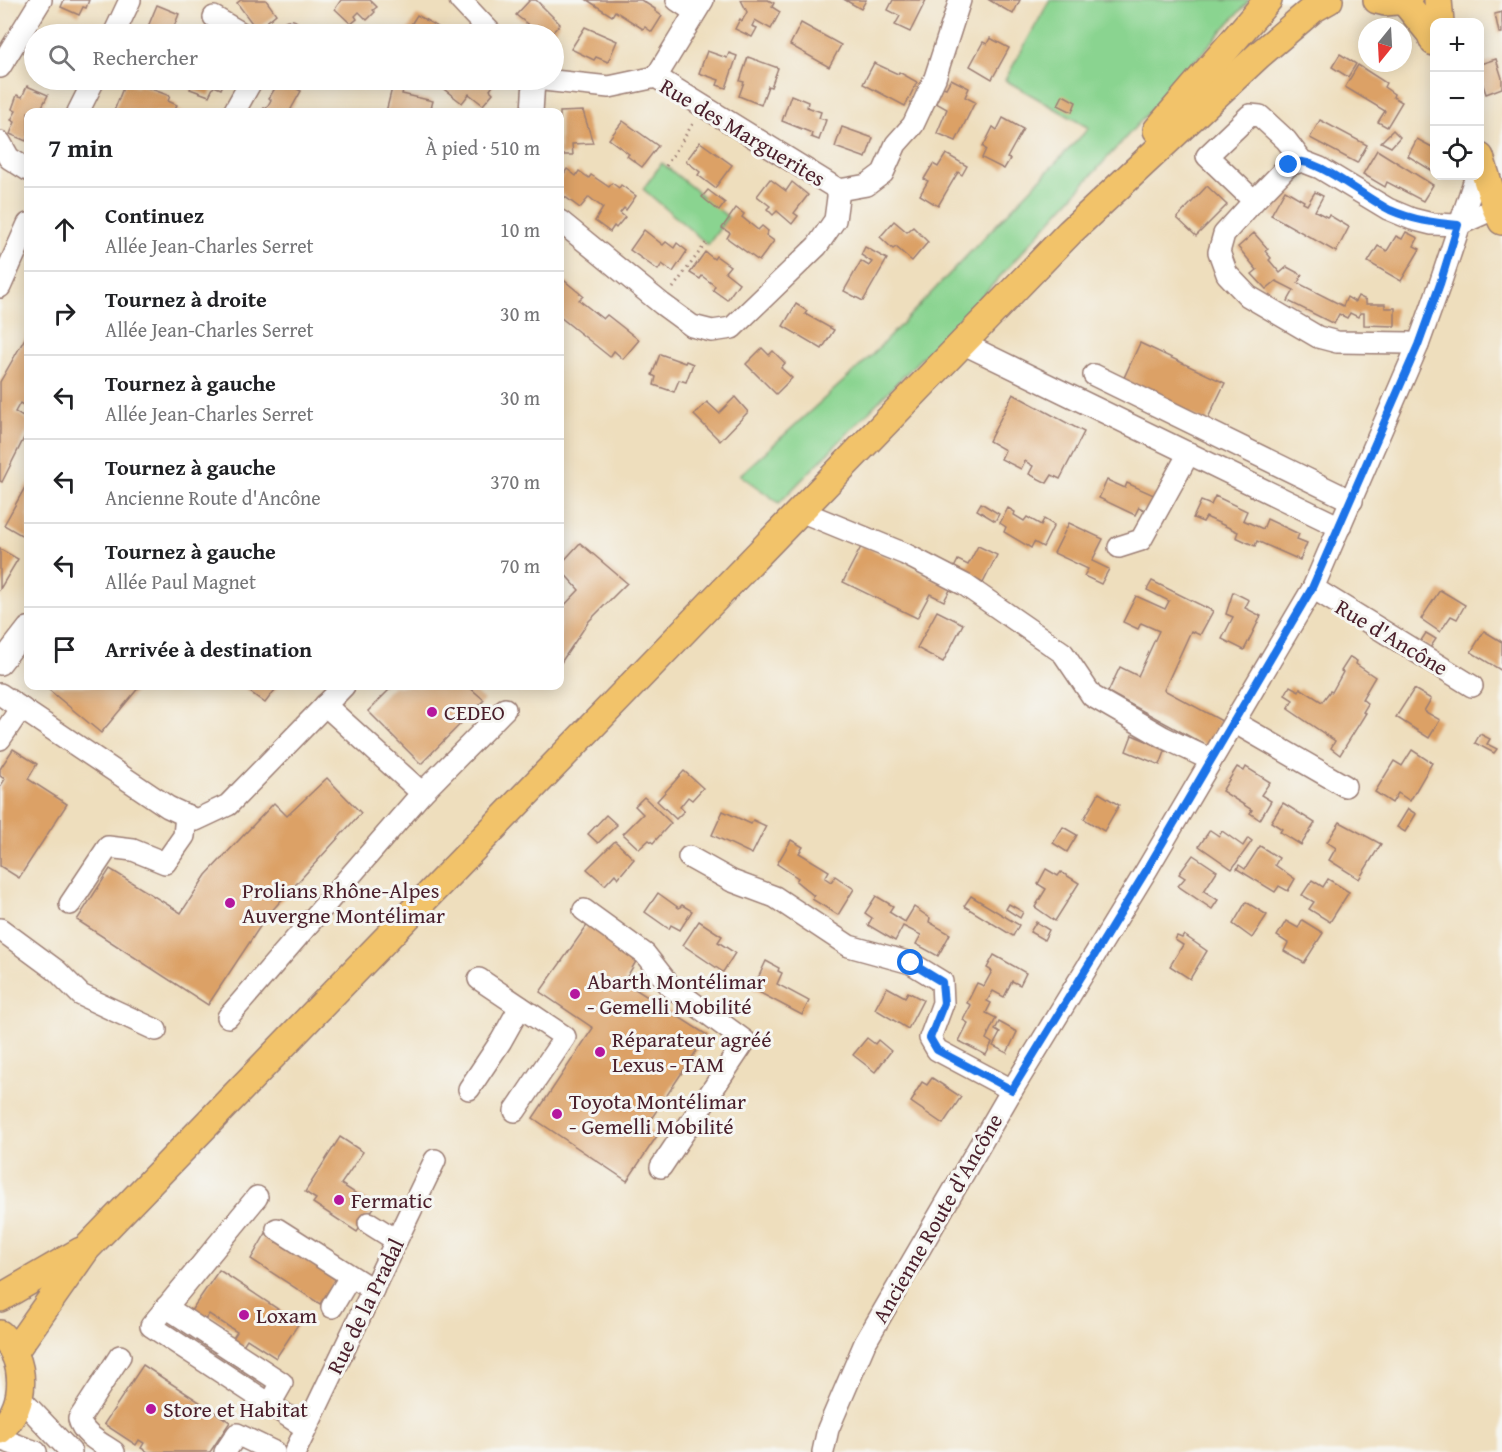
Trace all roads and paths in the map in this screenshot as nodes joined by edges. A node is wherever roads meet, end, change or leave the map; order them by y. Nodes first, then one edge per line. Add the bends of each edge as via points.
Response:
1 (40, 0) edge
2 (130, 0) edge
3 (460, 0) edge
4 (677, 0) edge
5 (960, 0) edge
6 (1268, 0) edge
7 (1329, 0) edge
8 (1377, 0) edge
9 (1438, 0) edge
10 (1406, 1) edge
11 (699, 6) edge
12 (214, 17) dead end
13 (1440, 18) edge
14 (26, 24) edge
15 (119, 24) edge
16 (226, 24) edge
17 (483, 24) edge
18 (24, 27) edge
19 (1430, 33) edge
20 (0, 67) edge
21 (656, 77) junction
22 (564, 82) edge
23 (89, 90) edge
24 (246, 90) edge
25 (533, 90) edge
26 (704, 107) junction
27 (80, 108) edge
28 (236, 108) edge
29 (532, 108) edge
30 (0, 142) edge
31 (1302, 161) junction
32 (666, 166) dead end
33 (24, 167) edge
34 (1484, 176) edge
35 (1473, 180) edge
36 (839, 189) junction
37 (1254, 201) junction
38 (1499, 214) edge
39 (564, 223) edge
40 (1458, 225) junction
41 (1070, 232) junction
42 (24, 233) edge
43 (706, 243) dead end
44 (0, 287) edge
45 (662, 304) junction
46 (962, 343) junction
47 (1418, 345) junction
48 (1094, 375) dead end
49 (1189, 453) junction
50 (1352, 501) junction
51 (800, 511) junction
52 (1340, 527) junction
53 (1119, 547) dead end
54 (1312, 588) junction
55 (24, 633) edge
56 (0, 664) edge
57 (1472, 686) dead end
58 (340, 690) edge
59 (0, 694) edge
60 (325, 705) junction
61 (21, 708) junction
62 (505, 709) dead end
63 (1234, 722) junction
64 (0, 739) edge
65 (1211, 760) junction
66 (1345, 786) dead end
67 (422, 793) junction
68 (186, 815) junction
69 (689, 857) dead end
70 (70, 904) dead end
71 (584, 910) dead end
72 (0, 929) edge
73 (479, 979) dead end
74 (520, 1007) junction
75 (228, 1017) dead end
76 (156, 1030) dead end
77 (469, 1089) dead end
78 (1012, 1090) junction
79 (514, 1111) dead end
80 (435, 1160) dead end
81 (661, 1167) dead end
82 (257, 1197) dead end
83 (369, 1223) dead end
84 (277, 1229) dead end
85 (396, 1240) junction
86 (87, 1248) junction
87 (350, 1277) junction
88 (373, 1290) junction
89 (0, 1298) edge
90 (332, 1307) dead end
91 (7, 1343) edge
92 (120, 1356) dead end
93 (19, 1397) junction
94 (306, 1428) junction
95 (0, 1430) edge
96 (0, 1439) edge
97 (36, 1452) edge
98 (71, 1452) edge
99 (114, 1452) edge
100 (225, 1452) edge
101 (274, 1452) edge
102 (295, 1452) edge
103 (823, 1452) edge

1 - 14 street
2 - 15 street
3 - 17 street
4 - 11 street
5 - 36 street via 935,78 913,125 896,144 883,173 867,185
6 - 41 main road
7 - 41 main road via 1259,55
8 - 10 main road
9 - 13 main road
10 - 19 main road
11 - 21 street
12 - 16 street
18 - 20 street
21 - 22 street, Rue des Marguerites via 609,87
21 - 26 street, Rue des Marguerites
23 - 27 street
24 - 28 street
25 - 29 street
26 - 32 path
26 - 36 street, Rue des Marguerites
30 - 33 street via 9,158
31 - 37 street via 1289,165
31 - 37 street via 1260,116 1250,115 1208,156
31 - 40 street via 1388,209 1432,224
34 - 38 main road
35 - 40 street
36 - 45 street, Rue des Marguerites via 835,220 817,246 732,328 712,331 692,326
37 - 47 street via 1224,234 1219,252 1227,274 1248,296 1318,337 1336,342
38 - 40 street
39 - 45 street, Rue des Marguerites
40 - 47 street, Ancienne Route d'Ancône
41 - 46 main road
42 - 44 street
43 - 45 path
46 - 49 street
46 - 51 main road
47 - 50 street, Ancienne Route d'Ancône
48 - 50 street
49 - 52 street
49 - 53 street via 1141,540
50 - 52 street, Ancienne Route d'Ancône
51 - 65 street via 905,554 965,585 1063,653 1092,696
51 - 86 main road
52 - 54 street, Ancienne Route d'Ancône
54 - 57 street, Rue d'Ancône
54 - 63 street, Ancienne Route d'Ancône
55 - 56 street
58 - 60 street
59 - 61 street
60 - 67 street
60 - 68 street via 228,805 196,820
61 - 64 street
61 - 68 street via 168,807
62 - 67 street
63 - 65 street, Ancienne Route d'Ancône
63 - 66 street
65 - 78 street, Ancienne Route d'Ancône
67 - 75 street
68 - 70 street via 184,836 165,863 133,850 108,847
69 - 78 street via 732,881 775,897 849,946 911,963 942,982 944,1003 930,1038 937,1050
71 - 81 street via 645,954 670,986 745,1041
72 - 76 street via 81,995
73 - 74 street
74 - 77 street
74 - 79 street via 565,1037
78 - 103 street, Ancienne Route d'Ancône via 865,1343 828,1429
80 - 85 street, Rue de la Pradal
82 - 94 street via 151,1326
83 - 85 street
84 - 87 street
85 - 88 street, Rue de la Pradal
86 - 89 main road
86 - 91 main road
87 - 88 street
87 - 90 street
88 - 94 street, Rue de la Pradal
91 - 93 main road via 20,1374
92 - 99 street via 80,1419 87,1433
93 - 95 main road via 14,1412
93 - 98 street
94 - 102 street, Rue de la Pradal
96 - 97 street
100 - 101 street via 237,1434

